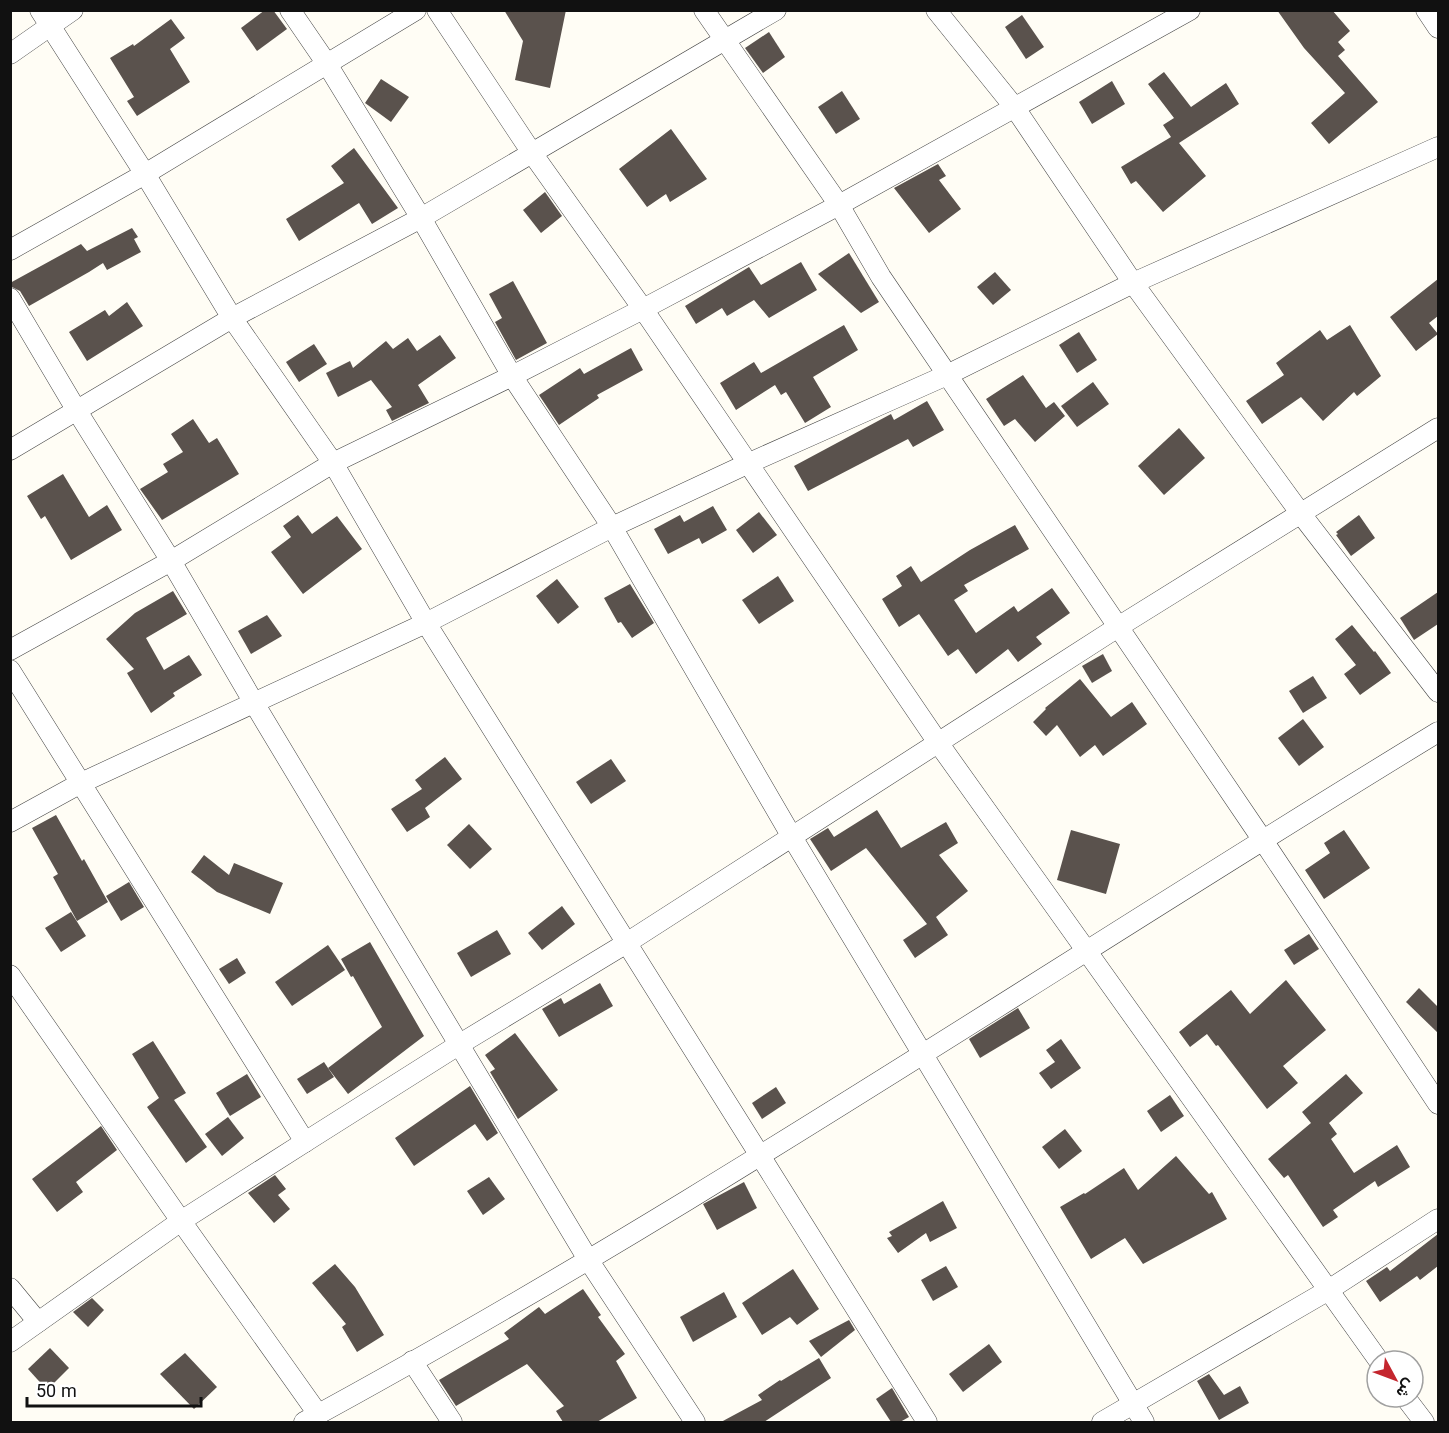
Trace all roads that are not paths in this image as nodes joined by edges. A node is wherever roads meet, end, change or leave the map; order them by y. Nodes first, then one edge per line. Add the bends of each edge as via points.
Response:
1 (73, 10) edge
2 (290, 10) edge
3 (416, 10) edge
4 (437, 10) edge
5 (704, 10) edge
6 (776, 10) edge
7 (936, 10) edge
8 (1190, 10) edge
9 (1426, 10) edge
10 (44, 18) edge
11 (1438, 28) edge
12 (723, 41) junction
13 (10, 54) edge
14 (327, 64) junction
15 (1015, 108) junction
16 (1438, 147) edge
17 (532, 153) junction
18 (145, 174) junction
19 (839, 205) junction
20 (421, 218) junction
21 (10, 250) edge
22 (1133, 283) junction
23 (10, 298) edge
24 (644, 309) junction
25 (232, 318) junction
26 (947, 375) junction
27 (512, 376) junction
28 (77, 411) junction
29 (1438, 428) edge
30 (10, 450) edge
31 (333, 463) junction
32 (747, 464) junction
33 (1301, 514) junction
34 (612, 527) junction
35 (171, 561) junction
36 (426, 623) junction
37 (1118, 627) junction
38 (10, 650) edge
39 (10, 670) edge
40 (1438, 692) edge
41 (254, 703) junction
42 (1438, 732) edge
43 (939, 744) junction
44 (81, 783) junction
45 (10, 822) edge
46 (792, 837) junction
47 (1262, 839) junction
48 (625, 944) junction
49 (1086, 951) junction
50 (10, 975) edge
51 (460, 1044) junction
52 (921, 1054) junction
53 (1438, 1104) edge
54 (304, 1142) junction
55 (758, 1157) junction
56 (1438, 1219) edge
57 (180, 1221) junction
58 (589, 1261) junction
59 (10, 1288) edge
60 (1327, 1291) junction
61 (38, 1322) junction
62 (10, 1342) edge
63 (1369, 1349) edge
64 (412, 1361) junction
65 (1132, 1405) junction
66 (1414, 1409) edge
67 (311, 1418) edge
68 (453, 1422) edge
69 (694, 1422) edge
70 (927, 1422) edge
71 (1102, 1422) edge
72 (1144, 1422) edge
73 (1424, 1422) edge

1 - 10 street
2 - 14 street
3 - 14 street
4 - 17 street
5 - 12 street
6 - 12 street
7 - 15 street
8 - 15 street
9 - 11 street
10 - 13 street
10 - 18 street
12 - 17 street
12 - 19 street
14 - 18 street
14 - 20 street
15 - 19 street
15 - 22 street
16 - 22 street
17 - 20 street
17 - 24 street
18 - 21 street
18 - 25 street
19 - 24 street
19 - 26 street via 881,277
20 - 25 street
20 - 27 street
22 - 26 street
22 - 33 street
23 - 28 street
24 - 27 street
24 - 32 street
25 - 28 street
25 - 31 street
26 - 32 street
26 - 37 street
27 - 31 street
27 - 34 street
28 - 30 street
28 - 35 street
29 - 33 street
31 - 35 street
31 - 36 street
32 - 34 street
32 - 43 street
33 - 37 street
33 - 40 street
34 - 36 street
34 - 46 street
35 - 38 street
35 - 41 street
36 - 41 street
36 - 48 street
37 - 43 street
37 - 47 street
39 - 44 street
41 - 44 street
41 - 51 street
42 - 47 street
43 - 46 street
43 - 49 street
44 - 45 street
44 - 54 street
46 - 48 street
46 - 52 street
47 - 49 street
47 - 53 street
48 - 51 street
48 - 55 street
49 - 52 street
49 - 60 street
50 - 57 street
51 - 54 street
51 - 58 street
52 - 55 street
52 - 65 street
54 - 57 street
55 - 58 street
55 - 70 street
56 - 60 street
57 - 61 street
57 - 67 street
58 - 64 street
58 - 69 street
59 - 61 street
60 - 63 street
60 - 65 street
61 - 62 street
64 - 67 street
64 - 68 street
65 - 71 street
65 - 72 street
66 - 73 street

